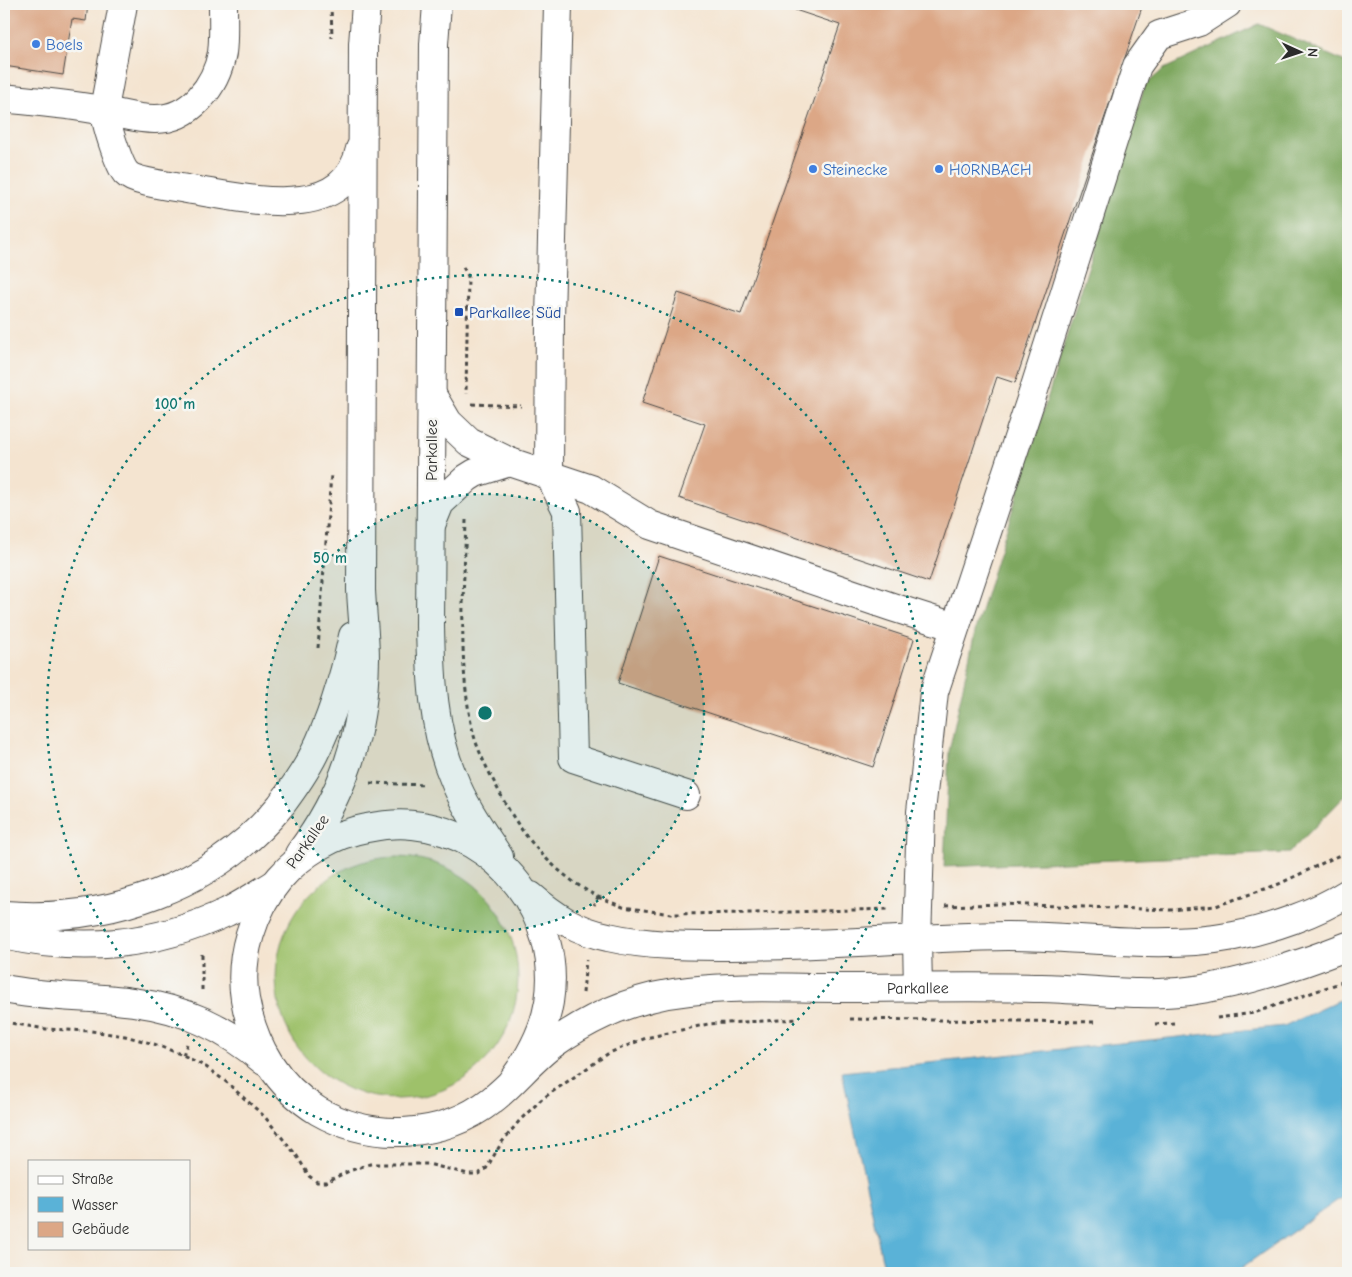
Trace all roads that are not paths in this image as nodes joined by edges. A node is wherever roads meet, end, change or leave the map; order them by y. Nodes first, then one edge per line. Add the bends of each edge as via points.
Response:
1 (123, 4) edge
2 (223, 4) edge
3 (366, 4) edge
4 (437, 4) edge
5 (558, 4) edge
6 (1227, 4) edge
7 (4, 98) edge
8 (104, 110) junction
9 (363, 132) junction
10 (432, 395) junction
11 (510, 462) junction
12 (548, 474) junction
13 (431, 526) junction
14 (361, 590) junction
15 (954, 627) junction
16 (686, 795) dead end
17 (280, 878) junction
18 (516, 882) junction
19 (1348, 893) edge
20 (4, 915) edge
21 (4, 935) edge
22 (917, 940) junction
23 (1348, 946) edge
24 (918, 988) junction
25 (4, 989) edge
26 (272, 1069) junction
27 (510, 1084) junction

1 - 8 street
2 - 8 street via 222,53 212,80 200,99 178,115 156,120
3 - 9 street, Parkallee
4 - 10 street, Parkallee
5 - 12 street
6 - 15 street via 1199,22 1159,35 1137,66 1033,393
7 - 8 street
8 - 9 street via 118,158 127,175 146,182 264,201 310,199 348,178 358,157
9 - 14 street, Parkallee
10 - 11 street via 448,422 469,442
10 - 13 street, Parkallee
11 - 12 street
11 - 13 street via 467,478 440,503
12 - 15 street via 591,489 650,525
12 - 16 street via 567,510 573,758
13 - 18 street, Parkallee via 431,672 440,735 452,776 471,815
14 - 17 street, Parkallee via 365,658 357,734 344,775 326,815
14 - 20 street via 344,678 314,756 293,789 251,837 208,869 142,900 66,915
15 - 22 street via 934,692 921,812
17 - 18 street, Parkallee via 304,855 329,840 365,828 412,825 467,841 492,857
17 - 21 street, Parkallee via 242,904 219,915 193,926 134,942 69,946
17 - 26 street, Parkallee via 261,906 250,933 244,961 243,989 248,1017
18 - 22 street, Parkallee via 559,918 588,932 628,941 691,946 784,946
18 - 27 street, Parkallee via 543,929 551,976 545,1022 536,1045
19 - 22 street, Parkallee via 1291,920 1235,936 1195,941 1006,936
22 - 24 street
23 - 24 street, Parkallee via 1296,966 1190,990 1152,993 1006,987
24 - 27 street, Parkallee via 721,988 666,994 613,1010 593,1020 553,1044
25 - 26 street, Parkallee via 168,1008 227,1033
26 - 27 street, Parkallee via 313,1108 334,1119 379,1132 403,1133 450,1124 472,1114

